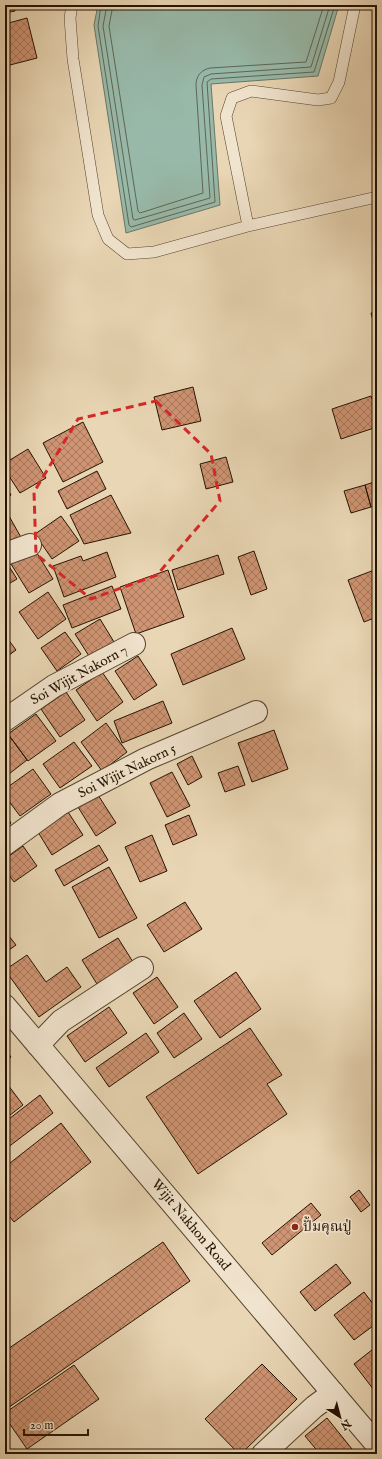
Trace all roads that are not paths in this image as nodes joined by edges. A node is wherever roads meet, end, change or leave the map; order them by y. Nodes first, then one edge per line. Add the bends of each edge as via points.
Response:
1 (72, 5) edge
2 (355, 5) edge
3 (377, 197) edge
4 (248, 226) junction
5 (30, 545) dead end
6 (5, 554) edge
7 (134, 644) dead end
8 (256, 712) dead end
9 (5, 720) edge
10 (5, 844) edge
11 (142, 968) dead end
12 (5, 1006) edge
13 (38, 1045) junction
14 (333, 1393) junction
15 (377, 1444) edge
16 (263, 1454) edge

1 - 4 lane via 70,18 73,59 98,215 108,239 127,254 154,252
2 - 4 lane via 339,82 331,98 318,100 251,91 232,98 226,116
3 - 4 lane
5 - 6 street
7 - 9 street, Soi Wijit Nakorn 7 via 54,686
8 - 10 street, Soi Wijit Nakorn 5 via 126,769 60,804
11 - 13 street via 61,1021
12 - 13 street, Wijit Nakhon Road
13 - 14 street, Wijit Nakhon Road
14 - 15 street, Wijit Nakhon Road
14 - 16 street

